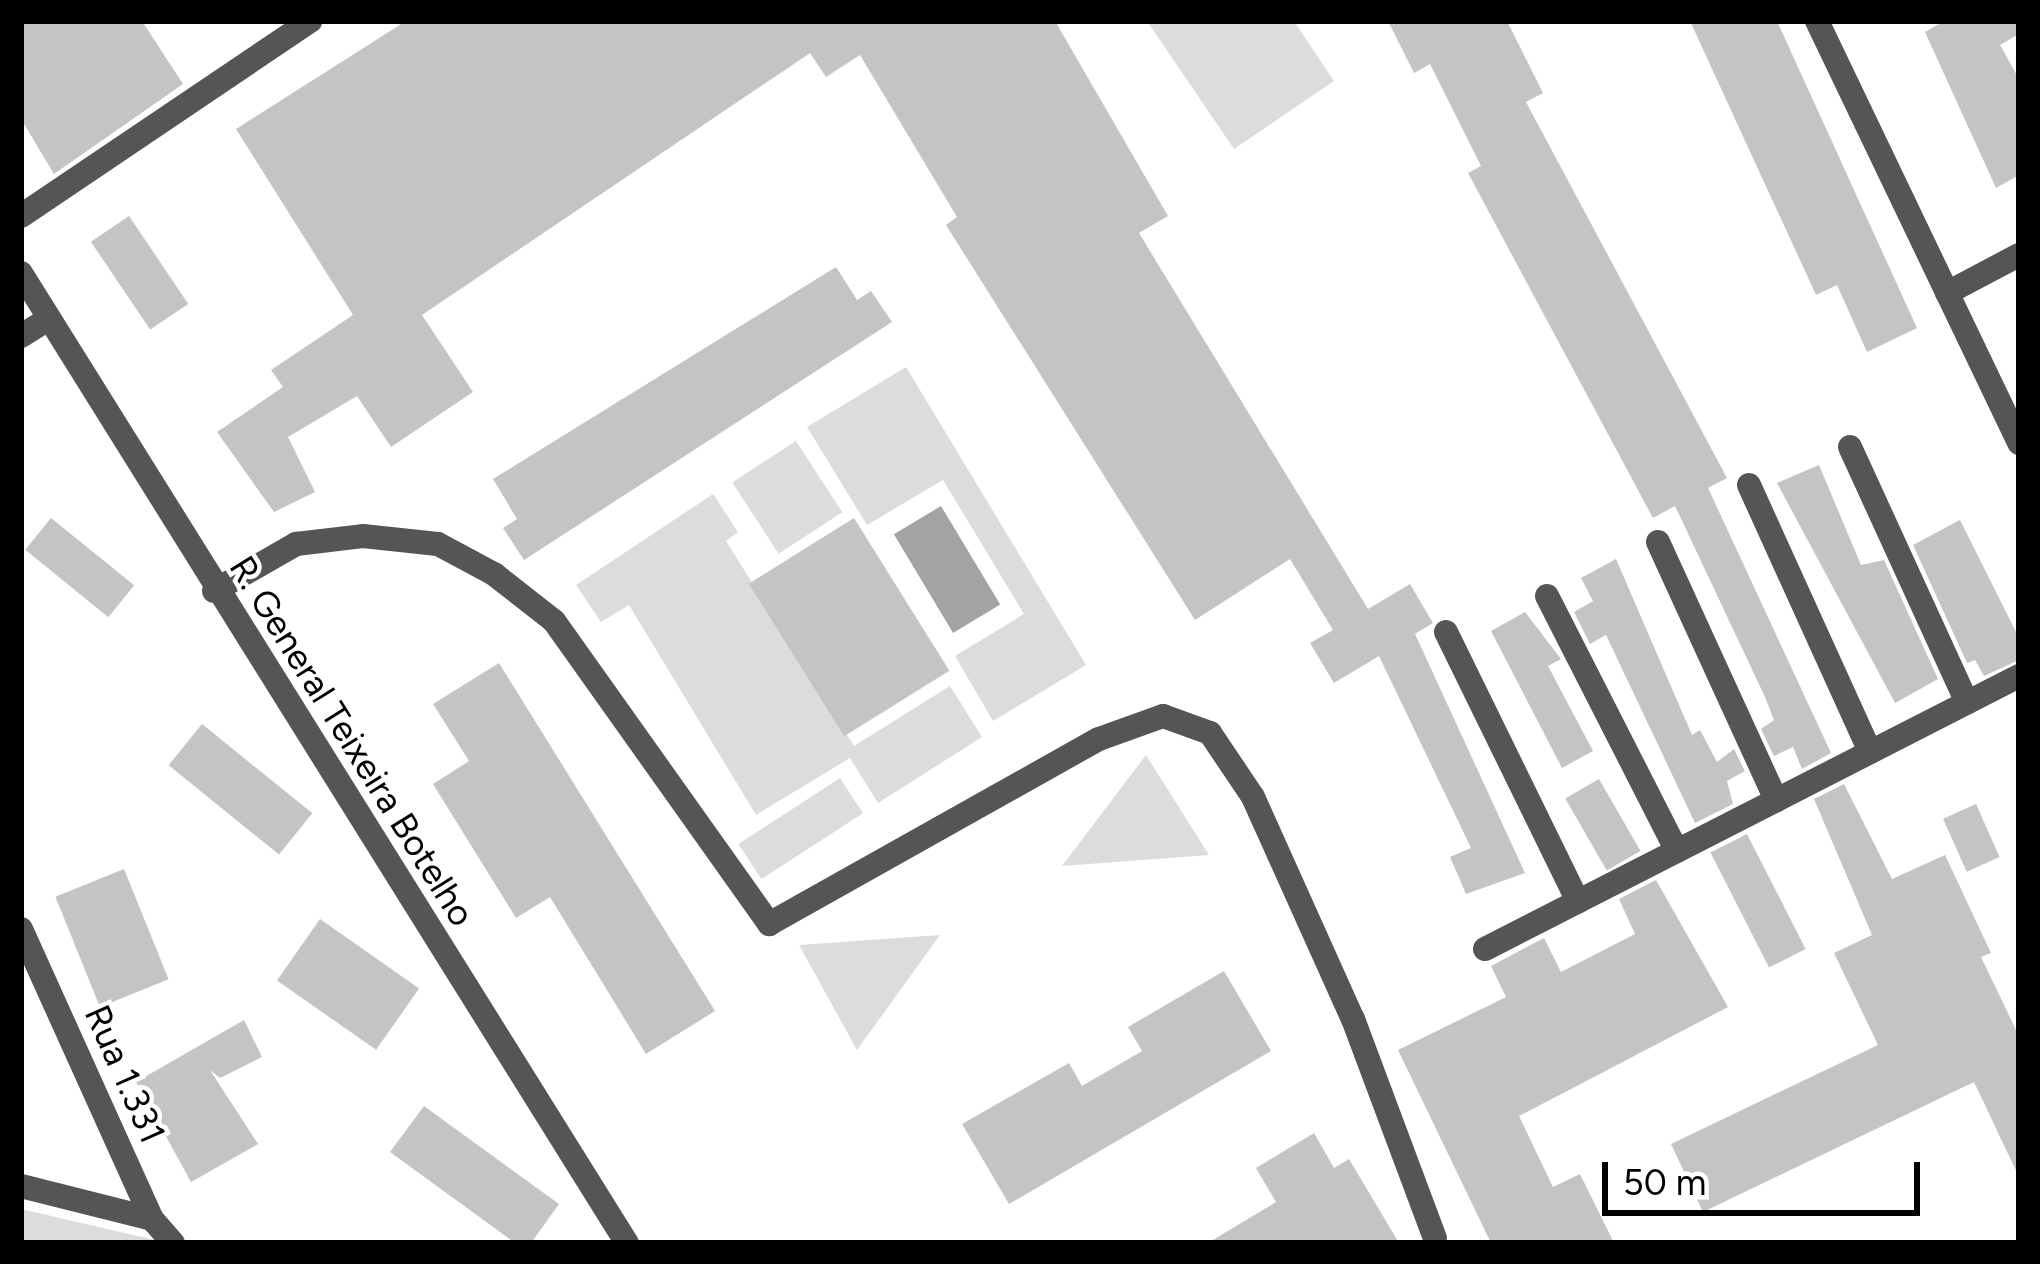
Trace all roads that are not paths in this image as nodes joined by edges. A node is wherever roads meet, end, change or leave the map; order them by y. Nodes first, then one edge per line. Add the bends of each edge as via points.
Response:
1 (310, 21) edge
2 (1816, 21) edge
3 (21, 216) edge
4 (2019, 255) edge
5 (21, 273) edge
6 (1947, 293) junction
7 (47, 320) junction
8 (21, 336) edge
9 (2019, 443) edge
10 (1850, 447) dead end
11 (1749, 485) dead end
12 (1658, 542) dead end
13 (214, 591) junction
14 (1547, 596) dead end
15 (1446, 632) dead end
16 (2019, 676) edge
17 (1966, 702) junction
18 (1870, 752) junction
19 (1776, 800) junction
20 (1677, 850) junction
21 (1578, 901) junction
22 (21, 929) edge
23 (1485, 949) dead end
24 (21, 1186) edge
25 (152, 1219) junction
26 (1435, 1238) dead end
27 (173, 1243) edge
28 (627, 1243) edge

1 - 3 street
2 - 6 street
4 - 6 street
5 - 7 street, R. General Teixeira Botelho
6 - 9 street
7 - 8 street
7 - 13 street, R. General Teixeira Botelho
10 - 17 street
11 - 18 street
12 - 19 street
13 - 26 street via 296,544 362,536 438,544 494,574 554,621 769,924 1099,739 1163,716 1210,733 1253,797 1344,999
13 - 28 street, R. General Teixeira Botelho
14 - 20 street
15 - 21 street
16 - 17 street
17 - 18 street
18 - 19 street
19 - 20 street
20 - 21 street
21 - 23 street
22 - 25 street, Rua 1.331
24 - 25 street
25 - 27 street, Rua 1.331

